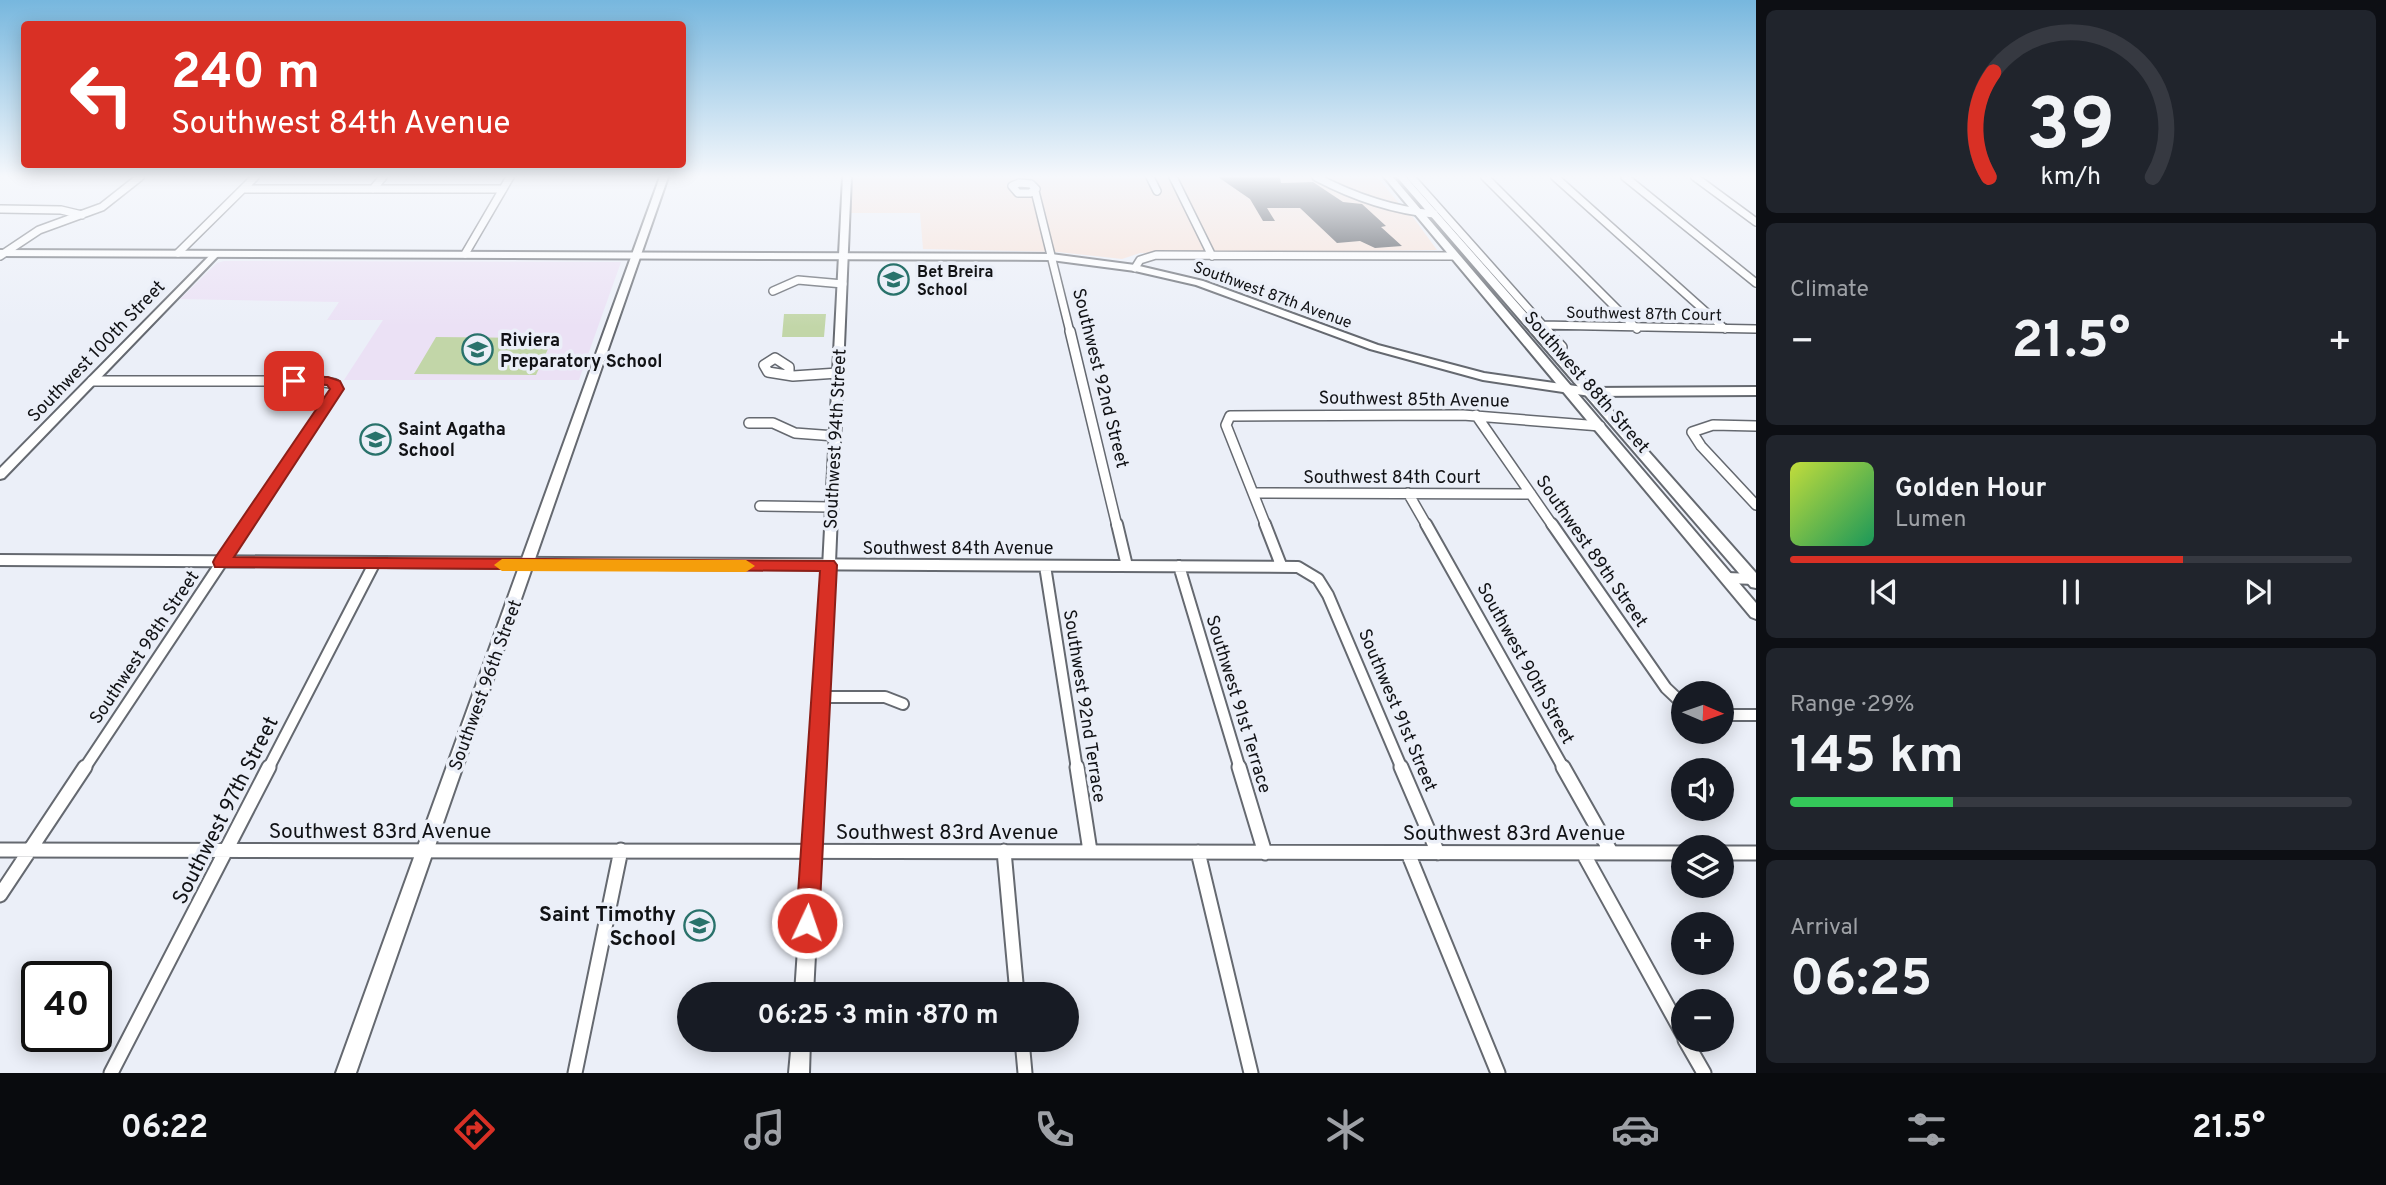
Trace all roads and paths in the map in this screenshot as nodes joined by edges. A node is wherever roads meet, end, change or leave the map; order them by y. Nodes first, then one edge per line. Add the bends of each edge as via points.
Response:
1 (47, 227) edge
2 (205, 227) edge
3 (481, 227) edge
4 (647, 227) edge
5 (845, 227) edge
6 (1043, 227) edge
7 (1198, 227) edge
8 (1430, 227) edge
9 (1446, 227) edge
10 (1454, 227) edge
11 (1535, 227) edge
12 (1611, 227) edge
13 (1687, 227) edge
14 (178, 253) junction
15 (217, 253) junction
16 (1, 254) edge
17 (465, 254) junction
18 (638, 254) junction
19 (844, 255) junction
20 (1212, 256) junction
21 (1454, 256) junction
22 (1051, 257) junction
23 (1135, 268) junction
24 (1756, 283) edge
25 (843, 284) junction
26 (773, 291) dead end
27 (1537, 325) junction
28 (1637, 329) junction
29 (1724, 329) junction
30 (1756, 329) edge
31 (1562, 348) dead end
32 (838, 373) junction
33 (789, 375) dead end
34 (92, 381) junction
35 (1756, 382) edge
36 (1566, 387) junction
37 (1586, 387) junction
38 (1756, 391) edge
39 (1476, 415) junction
40 (749, 423) dead end
41 (1600, 426) junction
42 (1756, 426) edge
43 (835, 436) junction
44 (0, 475) edge
45 (1253, 493) junction
46 (1408, 493) junction
47 (1531, 494) junction
48 (1752, 496) edge
49 (1756, 505) edge
50 (760, 506) dead end
51 (832, 507) junction
52 (0, 560) edge
53 (221, 562) junction
54 (374, 564) junction
55 (528, 565) junction
56 (829, 565) junction
57 (1281, 565) junction
58 (1045, 566) junction
59 (1127, 566) junction
60 (1180, 566) junction
61 (1727, 578) junction
62 (1755, 578) edge
63 (1322, 584) joint
64 (1756, 613) edge
65 (1671, 693) edge
66 (821, 697) junction
67 (903, 704) dead end
68 (1734, 715) edge
69 (1756, 715) edge
70 (30, 849) junction
71 (227, 849) junction
72 (0, 850) edge
73 (621, 850) junction
74 (425, 851) junction
75 (1004, 851) junction
76 (1090, 851) junction
77 (811, 852) junction
78 (1198, 852) junction
79 (1611, 852) junction
80 (1265, 853) junction
81 (1408, 853) junction
82 (1438, 853) junction
83 (1583, 853) junction
84 (1671, 853) edge
85 (1734, 853) edge
86 (1756, 853) edge
87 (0, 895) edge
88 (805, 982) edge
89 (1016, 982) edge
90 (1671, 1014) edge
91 (800, 1052) edge
92 (1023, 1052) edge
93 (1692, 1052) edge
94 (111, 1073) edge
95 (346, 1073) edge
96 (575, 1073) edge
97 (799, 1073) edge
98 (1025, 1073) edge
99 (1251, 1073) edge
100 (1497, 1073) edge
101 (1704, 1073) edge

1 - 16 street
2 - 14 street
3 - 17 street
4 - 18 street, Southwest 96th Street
5 - 19 street, Southwest 94th Street
6 - 22 street, Southwest 92nd Street
7 - 20 street
8 - 21 main road, Southwest 88th Street
9 - 27 main road, Southwest 88th Street
10 - 27 street, Southwest 88th Street
11 - 28 street
12 - 29 street
13 - 24 street
14 - 15 main road, Southwest 87th Avenue
14 - 16 main road, Southwest 87th Avenue
15 - 17 main road, Southwest 87th Avenue
15 - 34 street, Southwest 100th Street
17 - 18 main road, Southwest 87th Avenue
18 - 19 main road, Southwest 87th Avenue
18 - 55 street, Southwest 96th Street
19 - 22 main road, Southwest 87th Avenue
19 - 25 street, Southwest 94th Street
20 - 21 street
20 - 23 street via 1153,256 1140,260
21 - 36 main road, Southwest 88th Street
22 - 23 main road, Southwest 87th Avenue
22 - 59 street, Southwest 92nd Street
23 - 36 main road, Southwest 87th Avenue via 1223,290 1416,360 1499,379
25 - 26 street via 798,280
25 - 32 street, Southwest 94th Street
27 - 28 street, Southwest 87th Court
27 - 31 street, Southwest 88th Street
27 - 37 main road, Southwest 88th Street
28 - 29 street, Southwest 87th Court
29 - 30 street, Southwest 87th Court
32 - 33 street
32 - 43 street, Southwest 94th Street
34 - 44 street, Southwest 100th Street
34 - 53 street, Southwest 98th Street via 318,380 335,384 335,392
35 - 37 main road, Southwest 87th Avenue
36 - 37 main road, Southwest 87th Avenue
36 - 41 main road, Southwest 88th Street
37 - 38 main road, Southwest 87th Avenue
37 - 62 main road, Southwest 88th Street
39 - 41 street, Southwest 85th Avenue
39 - 45 street, Southwest 85th Avenue via 1228,417 1226,425
39 - 47 street, Southwest 89th Street
40 - 43 street via 773,423 795,433
41 - 61 main road, Southwest 88th Street
42 - 48 street via 1693,430 1701,446
43 - 51 street, Southwest 94th Street
45 - 46 street, Southwest 84th Court
45 - 57 street
46 - 47 street, Southwest 84th Court
46 - 79 street, Southwest 90th Street
47 - 65 street, Southwest 89th Street
48 - 49 street
50 - 51 street
51 - 56 street, Southwest 94th Street
52 - 53 street, Southwest 84th Avenue
53 - 54 street, Southwest 84th Avenue
53 - 70 street, Southwest 98th Street
54 - 55 street, Southwest 84th Avenue
54 - 71 street, Southwest 97th Street
55 - 56 street, Southwest 84th Avenue
55 - 74 street, Southwest 96th Street
56 - 58 street, Southwest 84th Avenue
56 - 66 street, Southwest 94th Street
57 - 60 street, Southwest 84th Avenue
57 - 63 street, Southwest 84th Avenue via 1305,569
58 - 59 street, Southwest 84th Avenue
58 - 76 street, Southwest 92nd Terrace
59 - 60 street, Southwest 84th Avenue
60 - 80 street, Southwest 91st Terrace
61 - 62 street
61 - 64 main road, Southwest 88th Street
63 - 82 street, Southwest 91st Street
66 - 67 street via 884,697
66 - 77 street, Southwest 94th Street
68 - 69 street
70 - 71 street, Southwest 83rd Avenue
70 - 72 street, Southwest 83rd Avenue
70 - 87 street, Southwest 98th Street
71 - 74 street, Southwest 83rd Avenue
71 - 94 street, Southwest 97th Street
73 - 74 street, Southwest 83rd Avenue
73 - 77 street, Southwest 83rd Avenue
73 - 96 street
74 - 95 street, Southwest 96th Street
75 - 76 street, Southwest 83rd Avenue
75 - 77 street, Southwest 83rd Avenue
75 - 89 street
76 - 78 street, Southwest 83rd Avenue
77 - 88 street, Southwest 94th Street
78 - 80 street, Southwest 83rd Avenue
78 - 99 street
79 - 83 street, Southwest 83rd Avenue
79 - 84 street, Southwest 83rd Avenue
80 - 81 street, Southwest 83rd Avenue
81 - 82 street, Southwest 83rd Avenue
81 - 100 street
82 - 83 street, Southwest 83rd Avenue
83 - 90 street
85 - 86 street
91 - 97 street
92 - 98 street
93 - 101 street

